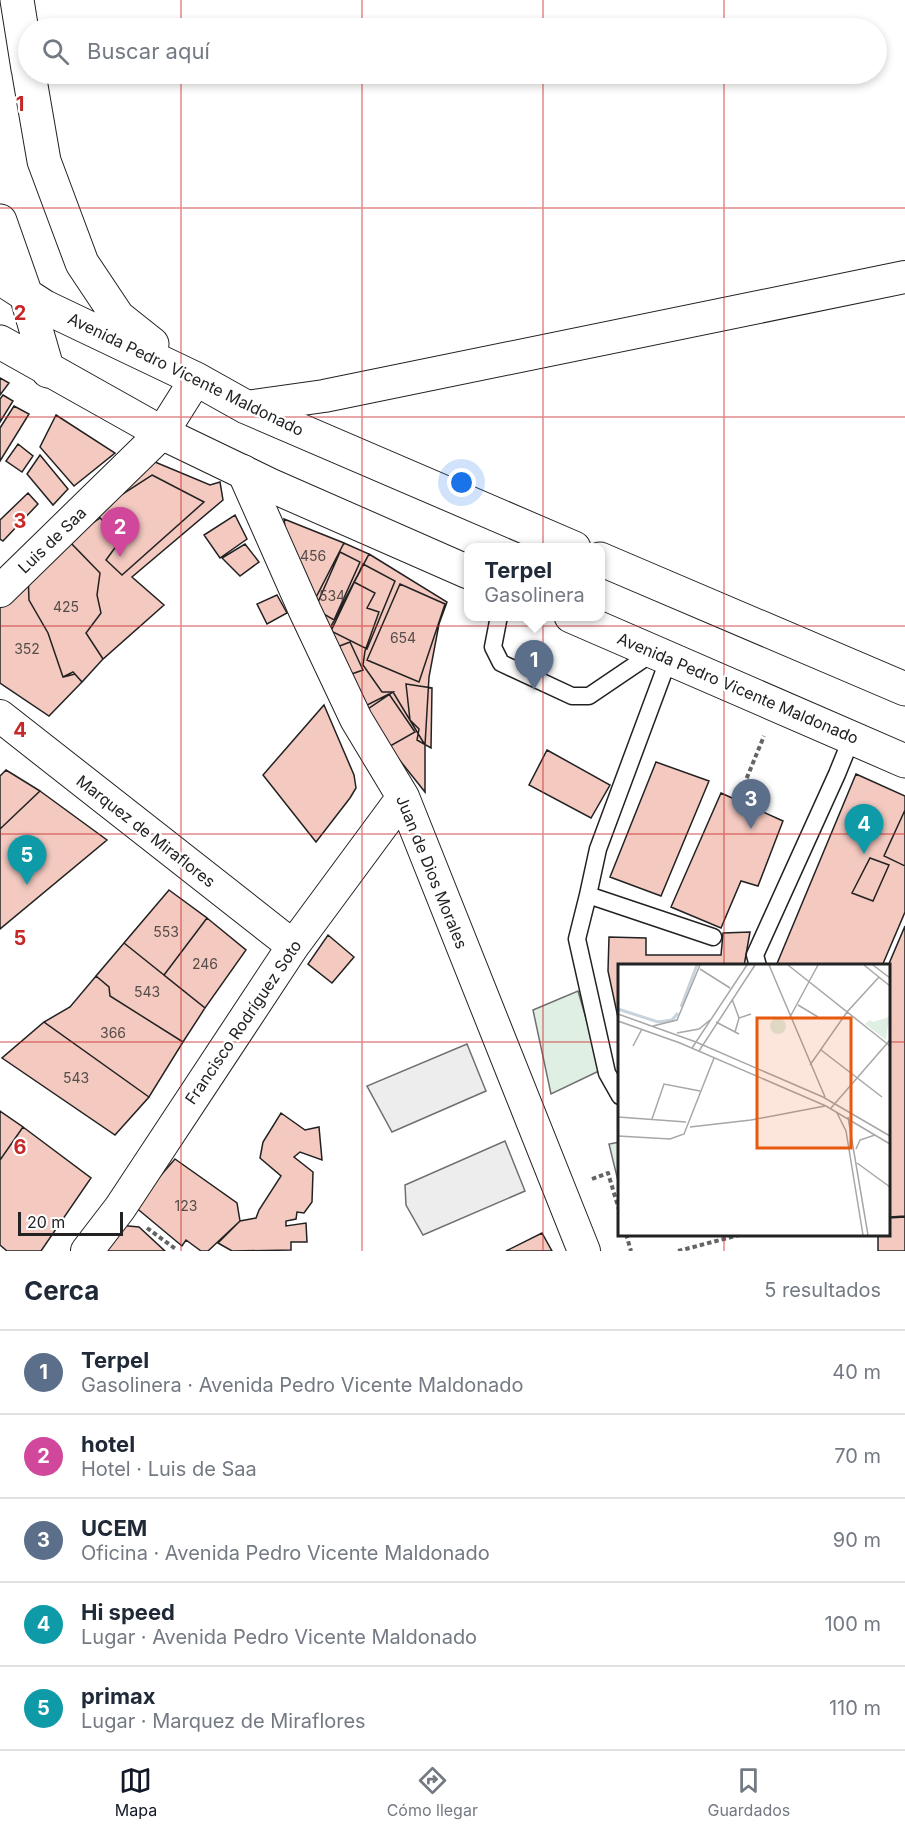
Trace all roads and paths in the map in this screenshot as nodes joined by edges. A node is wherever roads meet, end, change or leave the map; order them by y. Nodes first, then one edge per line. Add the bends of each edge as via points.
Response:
1 (17, 0) edge
2 (20, 18) edge
3 (31, 84) edge
4 (0, 220) edge
5 (905, 277) edge
6 (13, 286) edge
7 (0, 342) edge
8 (48, 371) junction
9 (196, 379) junction
10 (246, 407) junction
11 (162, 433) junction
12 (243, 471) junction
13 (562, 543) edge
14 (605, 561) edge
15 (464, 570) edge
16 (0, 591) edge
17 (498, 621) edge
18 (583, 621) edge
19 (662, 655) junction
20 (905, 689) edge
21 (777, 705) junction
22 (0, 716) edge
23 (852, 737) junction
24 (905, 761) edge
25 (741, 792) dead end
26 (403, 797) junction
27 (588, 894) junction
28 (713, 938) dead end
29 (292, 946) junction
30 (757, 964) edge
31 (618, 1092) edge
32 (608, 1173) dead end
33 (618, 1206) edge
34 (627, 1236) edge
35 (734, 1236) edge
36 (87, 1251) edge
37 (584, 1251) edge
38 (631, 1251) edge
39 (678, 1251) edge

1 - 2 main road
3 - 9 main road via 44,161 82,263 118,317
4 - 6 main road
5 - 10 street via 324,396
6 - 8 main road
6 - 9 main road, Avenida Pedro Vicente Maldonado via 45,307
7 - 8 main road
8 - 11 main road
9 - 10 main road, Avenida Pedro Vicente Maldonado
9 - 11 street, Luis de Saa
10 - 13 main road, Avenida Pedro Vicente Maldonado
11 - 12 main road
11 - 16 street, Luis de Saa
12 - 15 main road
12 - 26 street, Juan de Dios Morales via 356,718
14 - 20 main road
17 - 19 lane via 493,647 501,663 572,696 589,696
18 - 19 main road, Avenida Pedro Vicente Maldonado
19 - 21 main road, Avenida Pedro Vicente Maldonado
19 - 27 lane via 598,849
21 - 23 main road, Avenida Pedro Vicente Maldonado
21 - 25 path
22 - 29 street, Marquez de Miraflores
23 - 24 main road, Avenida Pedro Vicente Maldonado
23 - 30 lane via 755,955
26 - 29 street, Francisco Rodríguez Soto
26 - 37 street, Juan de Dios Morales
27 - 28 lane
27 - 31 lane via 577,939 607,1073
29 - 36 street, Francisco Rodríguez Soto via 120,1208
32 - 33 path
34 - 38 path
35 - 39 path

